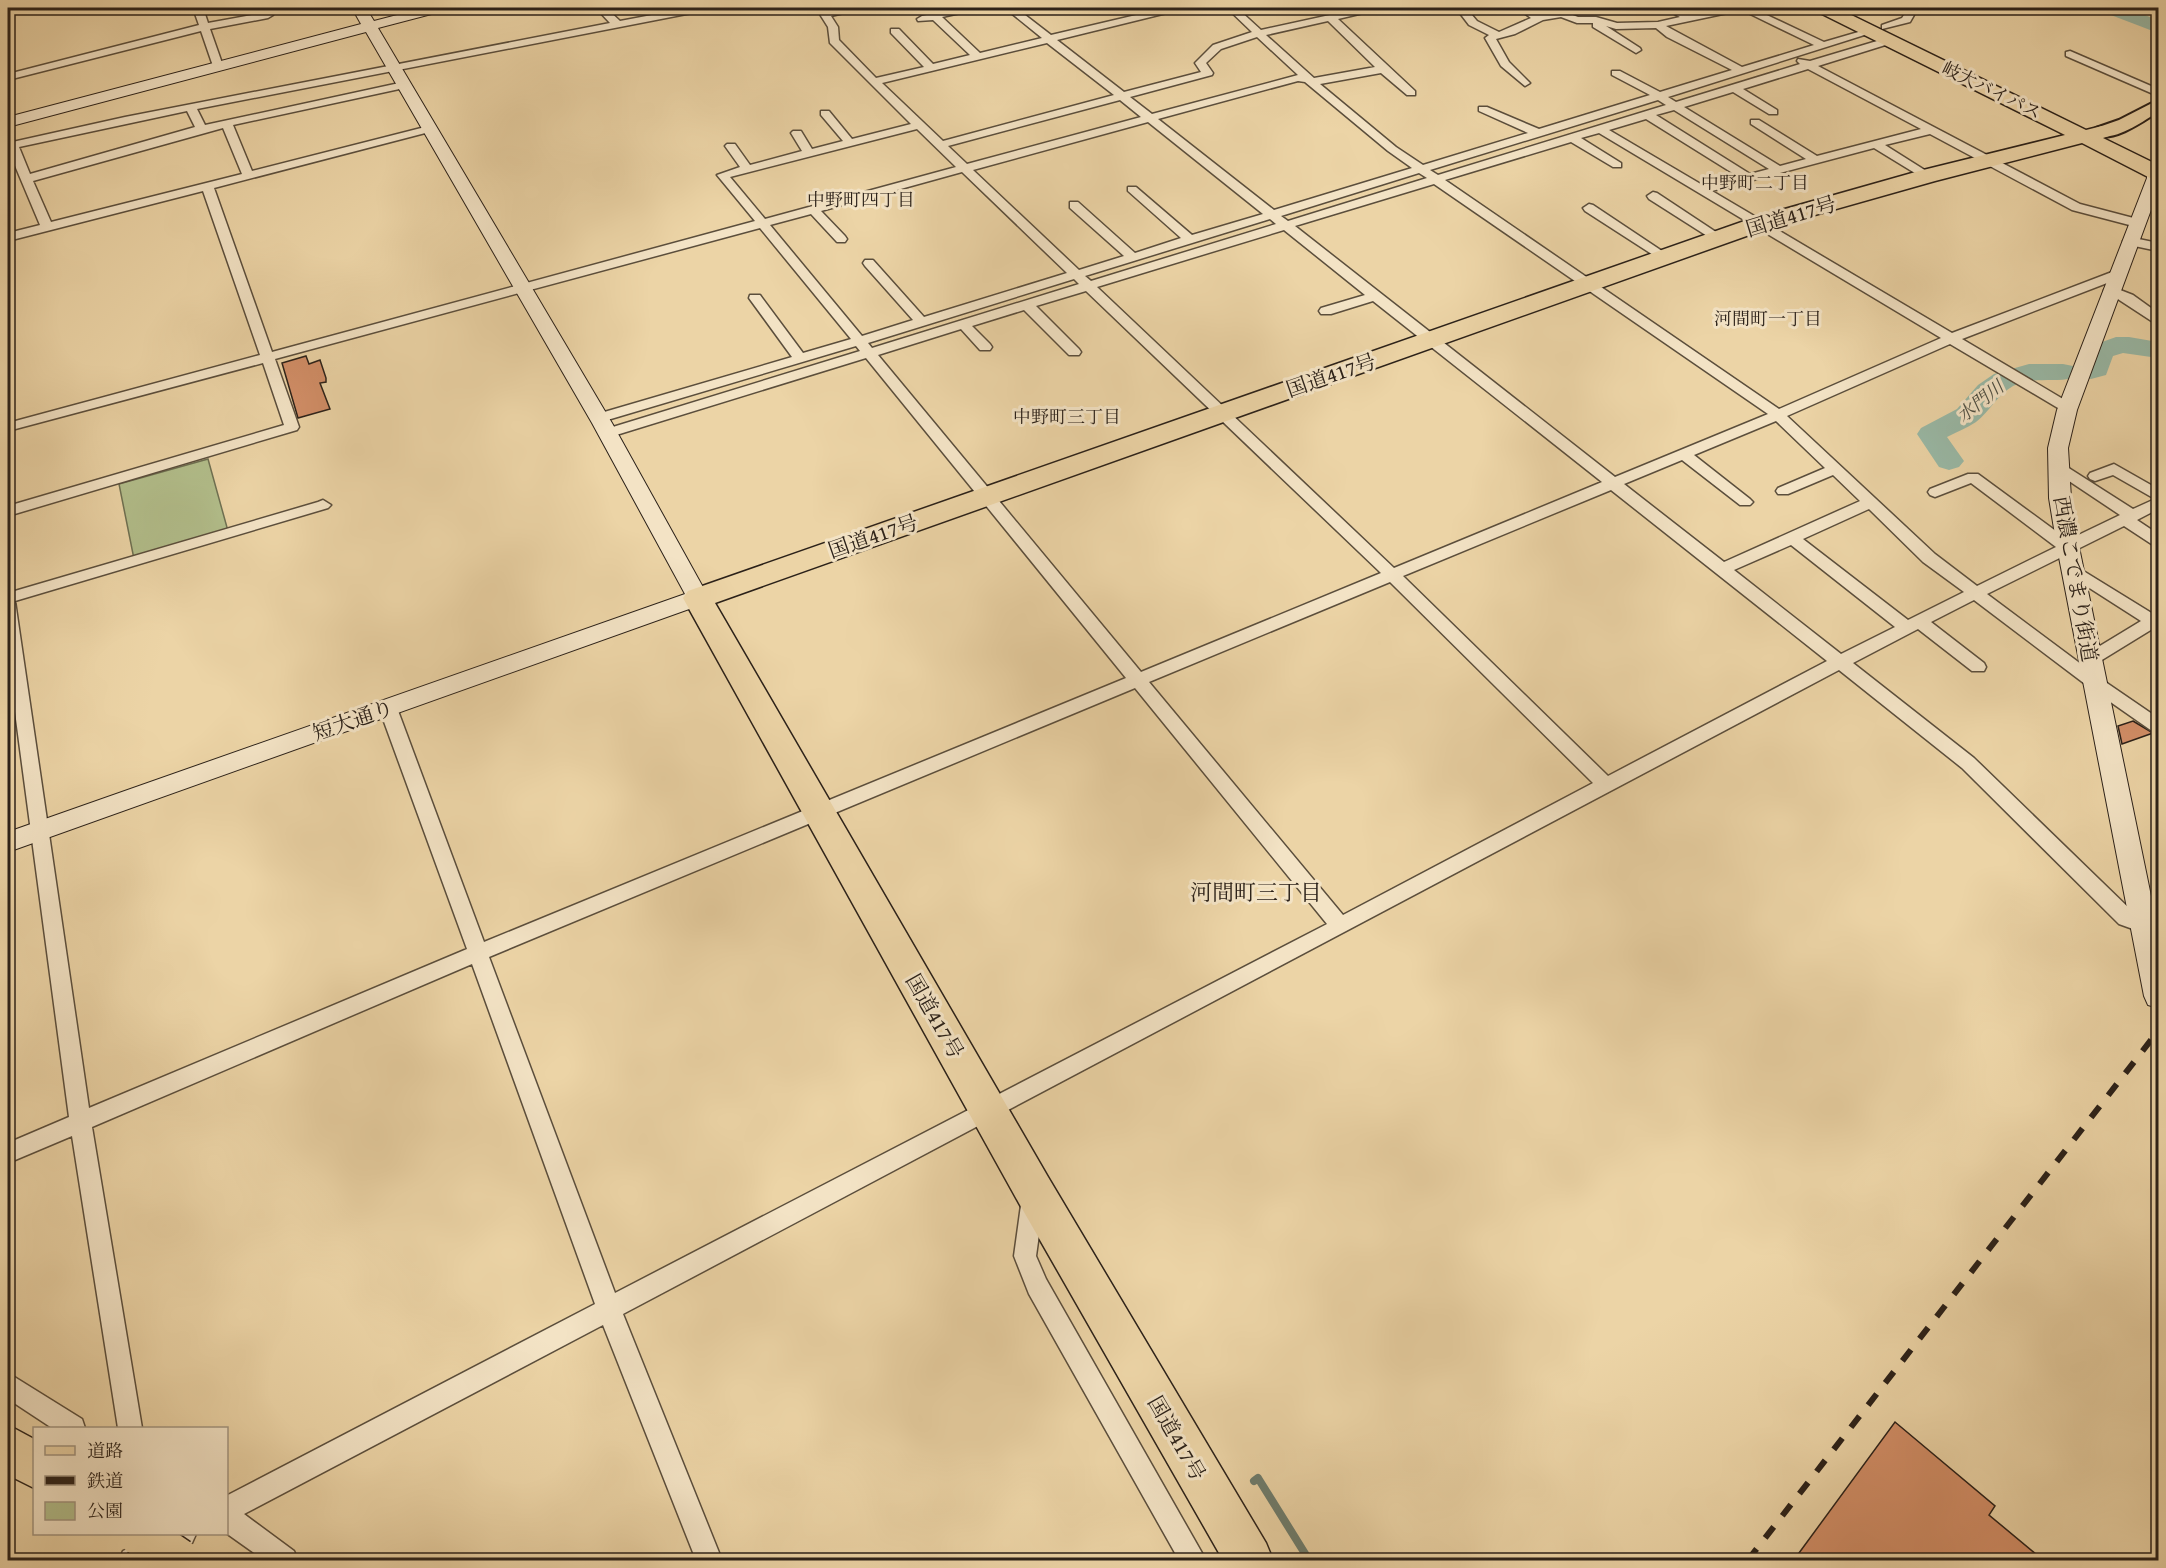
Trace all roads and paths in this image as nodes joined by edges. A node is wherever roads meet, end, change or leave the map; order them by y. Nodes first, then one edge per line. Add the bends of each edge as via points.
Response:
1 (198, 8) edge
2 (359, 8) edge
3 (438, 8) edge
4 (601, 8) edge
5 (702, 8) edge
6 (854, 8) edge
7 (970, 8) edge
8 (1010, 8) edge
9 (1176, 8) edge
10 (1232, 8) edge
11 (1373, 8) edge
12 (1461, 8) edge
13 (1522, 8) edge
14 (1668, 8) edge
15 (1738, 8) edge
16 (1745, 8) edge
17 (1824, 8) edge
18 (1847, 8) edge
19 (1904, 8) edge
20 (681, 9) edge
21 (1579, 9) dead end
22 (823, 11) edge
23 (1562, 14) junction
24 (268, 15) dead end
25 (935, 16) junction
26 (1331, 18) junction
27 (1539, 18) junction
28 (922, 19) dead end
29 (1592, 20) junction
30 (1691, 20) junction
31 (617, 24) junction
32 (370, 25) junction
33 (1658, 25) junction
34 (204, 27) junction
35 (895, 32) dead end
36 (1884, 32) junction
37 (1260, 33) junction
38 (1498, 36) junction
39 (1048, 39) junction
40 (1823, 46) junction
41 (1636, 50) dead end
42 (2070, 54) dead end
43 (977, 56) junction
44 (1799, 60) junction
45 (218, 66) junction
46 (394, 67) junction
47 (931, 68) junction
48 (1384, 69) junction
49 (1741, 71) junction
50 (1616, 73) dead end
51 (8, 77) edge
52 (1310, 80) junction
53 (874, 82) junction
54 (1525, 83) dead end
55 (404, 85) junction
56 (1732, 87) junction
57 (1411, 93) dead end
58 (2158, 93) edge
59 (1121, 96) junction
60 (1667, 101) junction
61 (2158, 105) edge
62 (191, 107) junction
63 (1483, 109) dead end
64 (1773, 112) dead end
65 (825, 113) dead end
66 (1646, 114) junction
67 (1149, 118) junction
68 (8, 122) edge
69 (1755, 122) dead end
70 (227, 123) junction
71 (920, 125) junction
72 (201, 129) junction
73 (429, 129) junction
74 (1600, 129) junction
75 (1931, 130) junction
76 (797, 133) dead end
77 (1538, 133) junction
78 (2093, 134) junction
79 (1571, 137) junction
80 (850, 143) junction
81 (1875, 144) junction
82 (941, 145) junction
83 (10, 146) edge
84 (731, 146) dead end
85 (809, 153) junction
86 (1815, 160) junction
87 (1988, 161) junction
88 (1617, 165) dead end
89 (965, 168) junction
90 (2157, 168) edge
91 (747, 169) junction
92 (1777, 169) junction
93 (1427, 174) junction
94 (248, 175) junction
95 (1927, 176) junction
96 (1747, 177) junction
97 (26, 179) junction
98 (207, 185) junction
99 (1132, 189) dead end
100 (1702, 189) junction
101 (1653, 196) dead end
102 (2152, 202) edge
103 (1074, 205) dead end
104 (1589, 208) dead end
105 (813, 209) junction
106 (1278, 219) junction
107 (763, 223) junction
108 (1761, 223) junction
109 (47, 227) junction
110 (2133, 232) junction
111 (8, 237) edge
112 (1719, 238) junction
113 (841, 239) dead end
114 (1190, 239) junction
115 (2158, 247) edge
116 (1132, 257) junction
117 (1665, 257) junction
118 (869, 263) dead end
119 (1082, 280) junction
120 (2113, 283) junction
121 (1590, 284) junction
122 (524, 288) junction
123 (1376, 296) junction
124 (755, 298) dead end
125 (1026, 304) junction
126 (1326, 311) dead end
127 (2158, 319) edge
128 (921, 322) junction
129 (963, 324) junction
130 (1952, 338) junction
131 (1431, 339) junction
132 (864, 347) junction
133 (985, 347) dead end
134 (1074, 352) dead end
135 (267, 357) junction
136 (800, 358) junction
137 (2068, 408) junction
138 (1222, 413) junction
139 (1778, 415) junction
140 (604, 426) junction
141 (8, 427) edge
142 (1684, 454) junction
143 (2059, 468) junction
144 (1835, 469) junction
145 (2095, 476) dead end
146 (1611, 484) junction
147 (1783, 491) dead end
148 (1935, 492) dead end
149 (2158, 495) edge
150 (987, 496) junction
151 (1746, 502) dead end
152 (1870, 503) junction
153 (2158, 503) edge
154 (323, 506) dead end
155 (8, 511) edge
156 (2129, 517) junction
157 (1792, 538) junction
158 (2158, 541) edge
159 (2068, 547) junction
160 (2072, 569) junction
161 (1721, 570) junction
162 (1392, 576) junction
163 (1973, 592) junction
164 (698, 598) junction
165 (8, 609) edge
166 (2156, 622) edge
167 (1912, 624) junction
168 (2091, 659) junction
169 (1838, 662) junction
170 (1978, 667) dead end
171 (1137, 681) junction
172 (2096, 683) junction
173 (388, 708) junction
174 (2158, 726) edge
175 (1607, 786) junction
176 (818, 811) junction
177 (38, 831) junction
178 (8, 842) edge
179 (2144, 925) junction
180 (1340, 926) junction
181 (477, 953) junction
182 (2158, 996) edge
183 (989, 1110) junction
184 (80, 1122) junction
185 (8, 1152) edge
186 (1034, 1191) junction
187 (609, 1309) junction
188 (8, 1385) edge
189 (71, 1427) edge
190 (130, 1427) edge
191 (8, 1448) edge
192 (33, 1464) edge
193 (228, 1509) edge
194 (228, 1518) edge
195 (178, 1535) edge
196 (149, 1548) edge
197 (285, 1560) edge
198 (709, 1560) edge
199 (1193, 1560) edge
200 (1249, 1560) edge

1 - 34 street
2 - 32 street
3 - 32 street
4 - 31 street
5 - 20 street
6 - 22 street
7 - 25 street
8 - 39 street
9 - 39 street
10 - 37 street
11 - 26 street
12 - 38 street via 1473,22
13 - 27 street
14 - 30 street
15 - 30 street
16 - 40 street
17 - 36 highway, 岐大バイパス
18 - 36 highway, 岐大バイパス
19 - 36 street via 1909,15 1906,20
20 - 31 street
21 - 23 street
22 - 53 street via 833,27 834,41
23 - 27 street
23 - 29 street
24 - 34 street
25 - 28 street
25 - 43 street
26 - 37 street
26 - 48 street
27 - 38 street
29 - 33 street via 1616,26
29 - 41 street
30 - 33 street
31 - 46 street
32 - 45 street
32 - 46 street
33 - 49 street
34 - 45 street
34 - 51 street
35 - 47 street
36 - 40 street
36 - 44 street
36 - 78 highway, 岐大バイパス
37 - 52 street
37 - 59 street via 1217,47 1200,63 1208,73
38 - 54 street via 1491,38 1505,64
39 - 43 street
39 - 59 street
40 - 44 street
42 - 58 street
43 - 47 street
44 - 49 street
44 - 56 street
44 - 75 street
45 - 68 street
46 - 55 street
46 - 62 street
47 - 53 street
48 - 52 street
48 - 57 street
49 - 60 street
50 - 60 street via 1647,84
52 - 67 street via 1298,78
52 - 93 street
53 - 71 street
55 - 70 street
55 - 73 street
56 - 60 street
56 - 64 street
59 - 67 street
59 - 82 street
60 - 66 street
60 - 77 street
60 - 92 street
61 - 78 main road via 2144,116
62 - 72 street
62 - 83 street
63 - 77 street
65 - 80 street
66 - 74 street
66 - 96 street
67 - 89 street
67 - 106 street
69 - 86 street
70 - 72 street
70 - 94 street
71 - 80 street
71 - 82 street
72 - 97 street
73 - 94 street
73 - 122 street
74 - 79 street
74 - 100 street
75 - 81 street
75 - 87 street
76 - 85 street
77 - 93 street
78 - 87 highway, 国道417号
78 - 90 highway, 岐大バイパス
79 - 88 street
79 - 93 street
80 - 85 street
81 - 86 street
81 - 95 street
82 - 89 street
83 - 97 street
84 - 91 street
85 - 91 street
86 - 92 street
87 - 95 highway, 国道417号
87 - 110 street
89 - 105 street
89 - 119 street
90 - 102 street, 西濃こでまり街道
91 - 107 street via 723,175
92 - 96 street
93 - 106 street
93 - 121 street
94 - 98 street
95 - 108 highway, 国道417号
96 - 100 street
97 - 109 street
98 - 109 street
98 - 135 street
99 - 114 street
100 - 108 street
101 - 112 street
102 - 110 street, 西濃こでまり街道
103 - 116 street
104 - 117 street
105 - 107 street
105 - 113 street
106 - 114 street
106 - 119 street
106 - 123 street
107 - 122 street
107 - 132 street
108 - 112 highway, 国道417号
108 - 130 street
109 - 111 street
110 - 115 street via 2152,248
110 - 120 street, 西濃こでまり街道
112 - 117 highway, 国道417号
114 - 116 street
116 - 119 street
117 - 121 highway, 国道417号
118 - 128 street
119 - 125 street
119 - 128 street
119 - 138 street
120 - 127 street
120 - 130 street
120 - 137 street, 西濃こでまり街道
121 - 131 highway, 国道417号
121 - 139 street
122 - 135 street
122 - 140 street
123 - 126 street
123 - 131 street
124 - 136 street
125 - 129 street
125 - 134 street
128 - 132 street
129 - 132 street
129 - 133 street
130 - 137 street
130 - 139 street
131 - 138 highway, 国道417号
131 - 146 street
132 - 136 street
132 - 140 street
132 - 150 street
135 - 141 street
135 - 155 street via 292,427
136 - 140 street
137 - 143 street, 西濃こでまり街道 via 2058,448
138 - 150 highway, 国道417号
138 - 162 street
139 - 142 street
139 - 144 street
140 - 164 street
142 - 146 street
142 - 151 street
143 - 156 street
143 - 159 street, 西濃こでまり街道
144 - 147 street
144 - 152 street
145 - 149 street via 2114,469
146 - 161 street
146 - 162 street
148 - 159 street via 1973,477
150 - 164 highway, 国道417号
150 - 171 street
152 - 157 street
152 - 163 street via 1929,558
153 - 156 street
154 - 165 street
156 - 158 street
156 - 159 street
157 - 161 street
157 - 167 street
159 - 160 street, 西濃こでまり街道
159 - 163 street
160 - 166 street
160 - 168 street, 西濃こでまり街道
161 - 169 street
162 - 171 street
162 - 175 street
163 - 167 street
163 - 172 street
164 - 173 street, 短大通り
164 - 176 highway, 国道417号
165 - 177 street
166 - 168 street
167 - 169 street
167 - 170 street
168 - 172 street, 西濃こでまり街道
169 - 175 street
169 - 179 street via 1968,763 2126,918
171 - 176 street
171 - 180 street
172 - 174 street
172 - 179 street, 西濃こでまり街道
173 - 177 street, 短大通り
173 - 181 street
175 - 180 street
176 - 181 street
176 - 183 highway, 国道417号
177 - 178 street, 短大通り
177 - 184 street
179 - 182 street, 西濃こでまり街道
180 - 183 street
181 - 184 street
181 - 187 street
183 - 186 highway, 国道417号
183 - 187 street
184 - 185 street
184 - 190 street
186 - 199 street via 1025,1257 1037,1286
186 - 200 highway, 国道417号
187 - 193 street
187 - 198 street
188 - 189 street
191 - 192 highway
194 - 197 street
195 - 196 street

